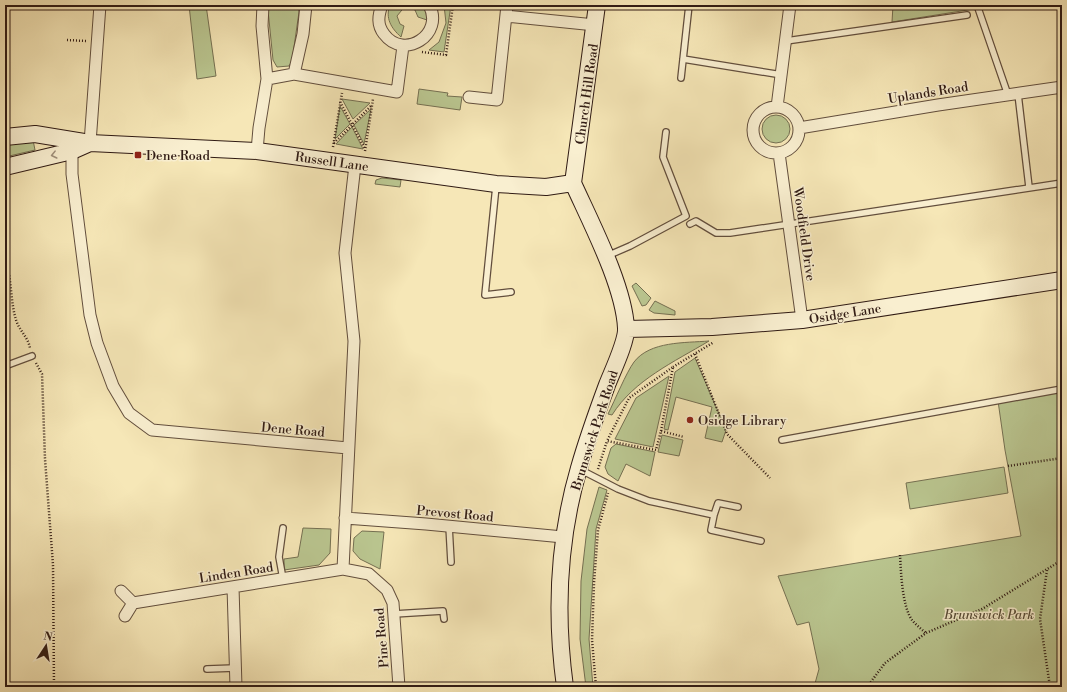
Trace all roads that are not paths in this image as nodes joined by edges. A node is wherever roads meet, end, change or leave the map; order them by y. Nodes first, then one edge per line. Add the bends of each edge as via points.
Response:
1 (100, 5) edge
2 (263, 5) edge
3 (306, 5) edge
4 (382, 5) edge
5 (429, 5) edge
6 (597, 5) edge
7 (689, 5) edge
8 (790, 5) edge
9 (977, 5) edge
10 (507, 10) edge
11 (967, 15) dead end
12 (595, 25) junction
13 (786, 41) junction
14 (403, 46) junction
15 (683, 59) junction
16 (294, 74) junction
17 (782, 75) junction
18 (681, 78) dead end
19 (267, 79) junction
20 (1062, 87) edge
21 (1013, 94) junction
22 (469, 97) dead end
23 (778, 107) junction
24 (799, 128) junction
25 (666, 132) dead end
26 (5, 137) edge
27 (90, 143) junction
28 (257, 150) junction
29 (72, 151) junction
30 (779, 153) junction
31 (359, 165) junction
32 (5, 167) edge
33 (573, 183) junction
34 (1062, 183) edge
35 (496, 184) junction
36 (1029, 187) junction
37 (690, 224) dead end
38 (790, 224) junction
39 (605, 257) junction
40 (1062, 280) edge
41 (511, 292) dead end
42 (802, 320) junction
43 (627, 330) junction
44 (32, 356) road end
45 (5, 366) edge
46 (1062, 389) edge
47 (782, 440) dead end
48 (348, 448) junction
49 (579, 469) junction
50 (738, 507) dead end
51 (714, 515) junction
52 (345, 518) junction
53 (449, 526) junction
54 (283, 528) dead end
55 (563, 538) junction
56 (761, 541) dead end
57 (451, 562) dead end
58 (343, 569) junction
59 (283, 579) junction
60 (233, 587) junction
61 (121, 591) dead end
62 (133, 603) junction
63 (394, 614) junction
64 (125, 616) dead end
65 (444, 619) dead end
66 (235, 668) junction
67 (207, 669) dead end
68 (236, 687) edge
69 (399, 687) edge
70 (565, 687) edge

1 - 27 street
2 - 19 street via 262,26
3 - 16 street via 303,34
4 - 14 street via 378,19 380,29 388,40
5 - 14 street via 433,18 427,35 413,45
6 - 12 main road, Church Hill Road
7 - 15 lane
8 - 13 street
9 - 21 lane
10 - 12 street
10 - 22 street via 497,100
11 - 13 lane
12 - 33 main road, Church Hill Road
13 - 17 street
14 - 16 street via 397,92
15 - 17 lane
15 - 18 lane
16 - 19 street
17 - 23 street
19 - 28 street
20 - 21 street, Uplands Road
21 - 24 street, Uplands Road
21 - 36 lane
23 - 24 street via 794,116
23 - 30 street via 763,111 754,123 753,131 758,145
24 - 30 street via 796,141 786,151
25 - 39 lane via 663,157 686,216
26 - 27 main road, Russell Lane via 35,134
27 - 28 main road, Russell Lane
27 - 29 main road, Russell Lane
28 - 31 main road, Russell Lane
29 -> 32 main road, Russell Lane
29 - 48 street, Dene Road via 72,174 90,315 113,386 129,414 152,430
30 - 38 street, Woodfield Drive
31 - 35 main road, Russell Lane
31 - 48 street via 345,253 354,341
33 - 35 main road, Russell Lane via 546,187
33 - 39 main road, Brunswick Park Road
34 - 36 lane
35 - 41 lane via 485,295
36 - 38 lane
37 - 38 lane via 696,221 716,233
38 - 42 street, Woodfield Drive
39 - 43 main road, Brunswick Park Road via 622,302
40 - 42 main road, Osidge Lane
42 - 43 main road, Osidge Lane
43 - 49 main road, Brunswick Park Road
44 - 45 lane
46 - 47 lane
48 - 52 street
49 - 51 lane via 610,486 650,501
49 - 55 main road, Brunswick Park Road
50 - 51 lane via 718,503
51 - 56 lane via 711,530
52 - 53 street, Prevost Road
52 - 58 street
53 - 55 street, Prevost Road
53 - 57 lane
54 - 59 lane via 279,557
55 - 70 main road, Brunswick Park Road via 559,605 560,652
58 - 59 street, Linden Road
58 - 63 street, Pine Road via 369,574 387,590 393,603
59 - 60 street, Linden Road
60 - 62 street, Linden Road
60 - 66 street
61 - 62 street
62 - 64 street
63 - 65 lane via 443,611
63 - 69 street, Pine Road
66 - 67 lane
66 - 68 street

